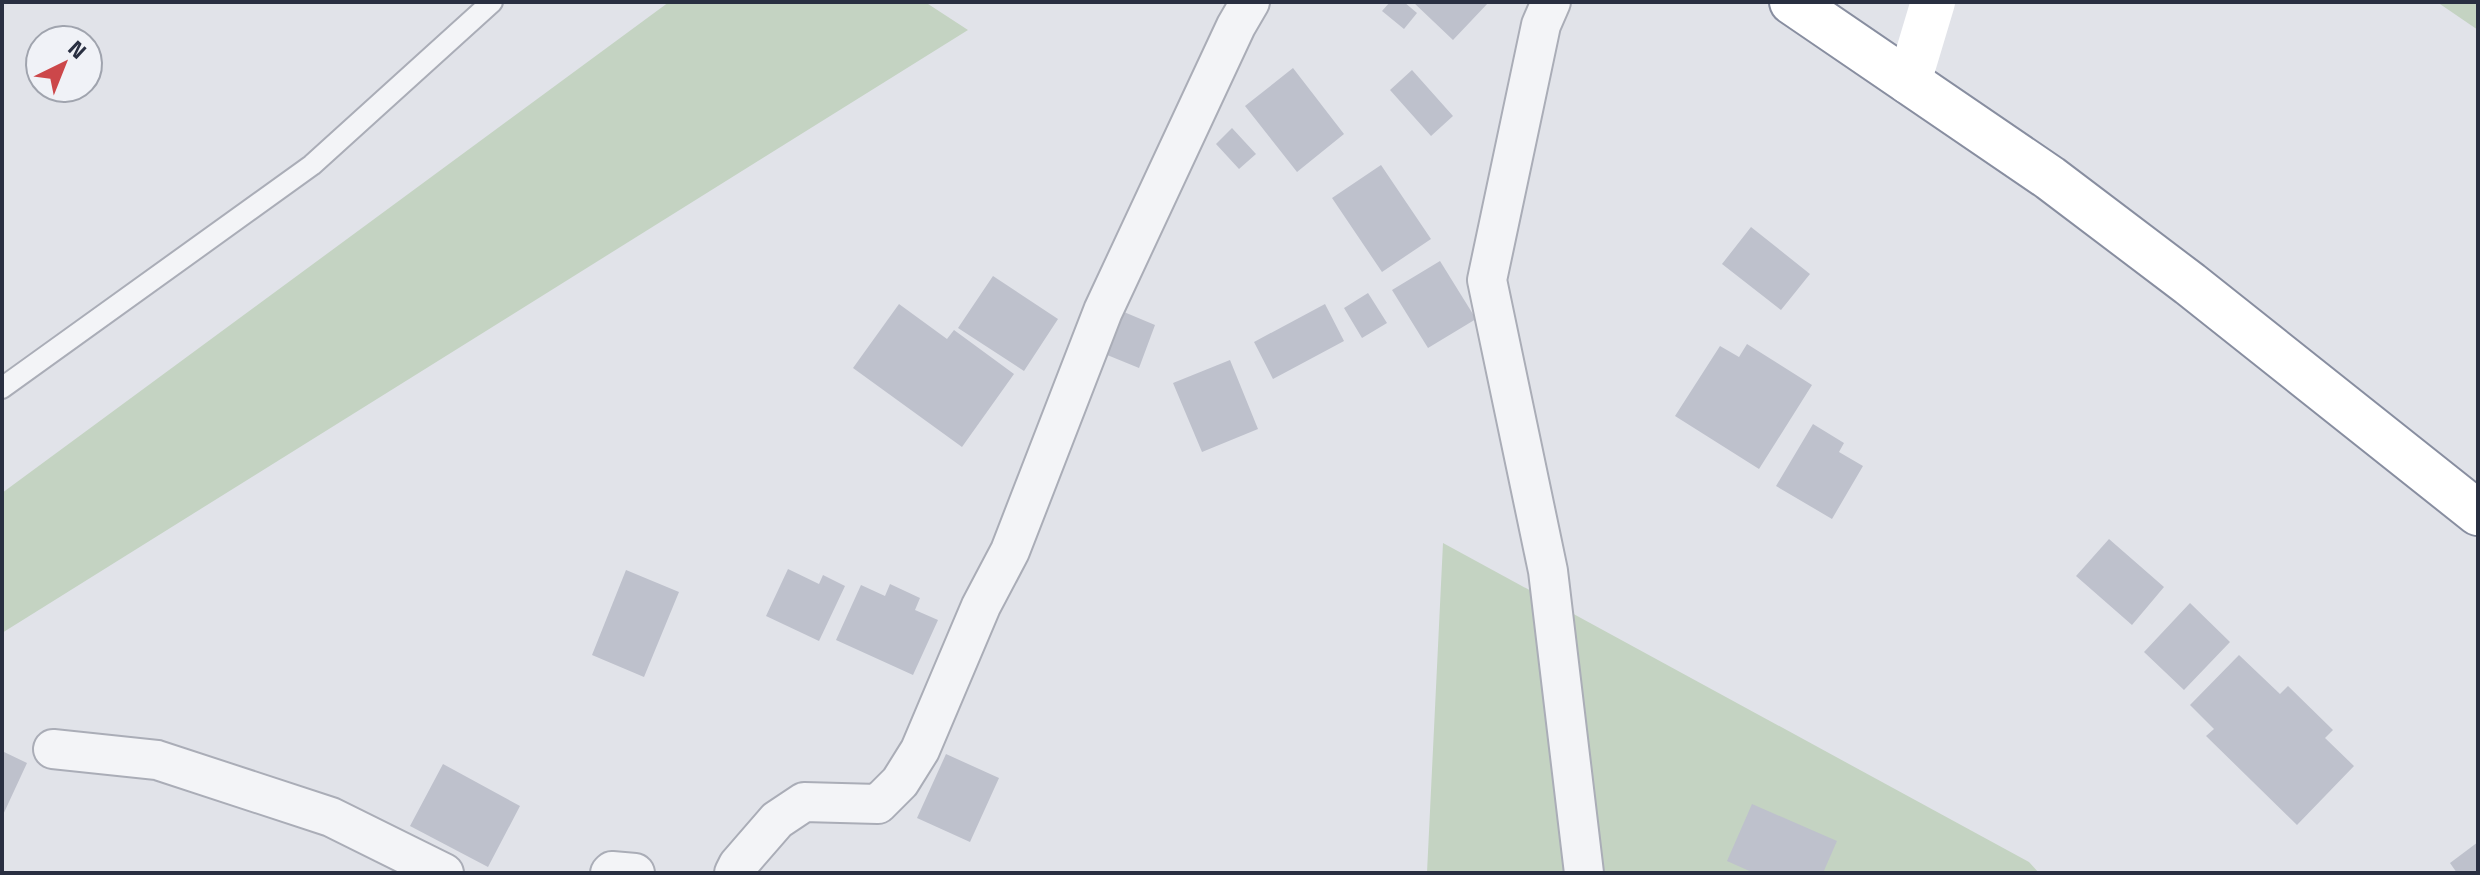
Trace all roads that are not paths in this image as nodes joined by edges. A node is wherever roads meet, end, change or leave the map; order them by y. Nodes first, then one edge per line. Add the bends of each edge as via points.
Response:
1 (492, 2) edge
2 (1250, 2) edge
3 (1551, 2) edge
4 (1792, 2) edge
5 (1933, 2) edge
6 (1909, 82) junction
7 (2, 388) edge
8 (2478, 513) edge
9 (53, 749) dead end
10 (444, 873) edge
11 (610, 873) edge
12 (635, 873) edge
13 (734, 873) edge
14 (1584, 873) edge

1 - 7 lane via 312,165
2 - 13 street via 1103,311 1010,551 920,750 878,804 804,802 777,820
3 - 14 street via 1541,25 1487,280 1548,571
4 - 6 main road
5 - 6 main road
6 - 8 main road via 2074,196
9 - 10 street via 157,760 331,817
11 - 12 street

